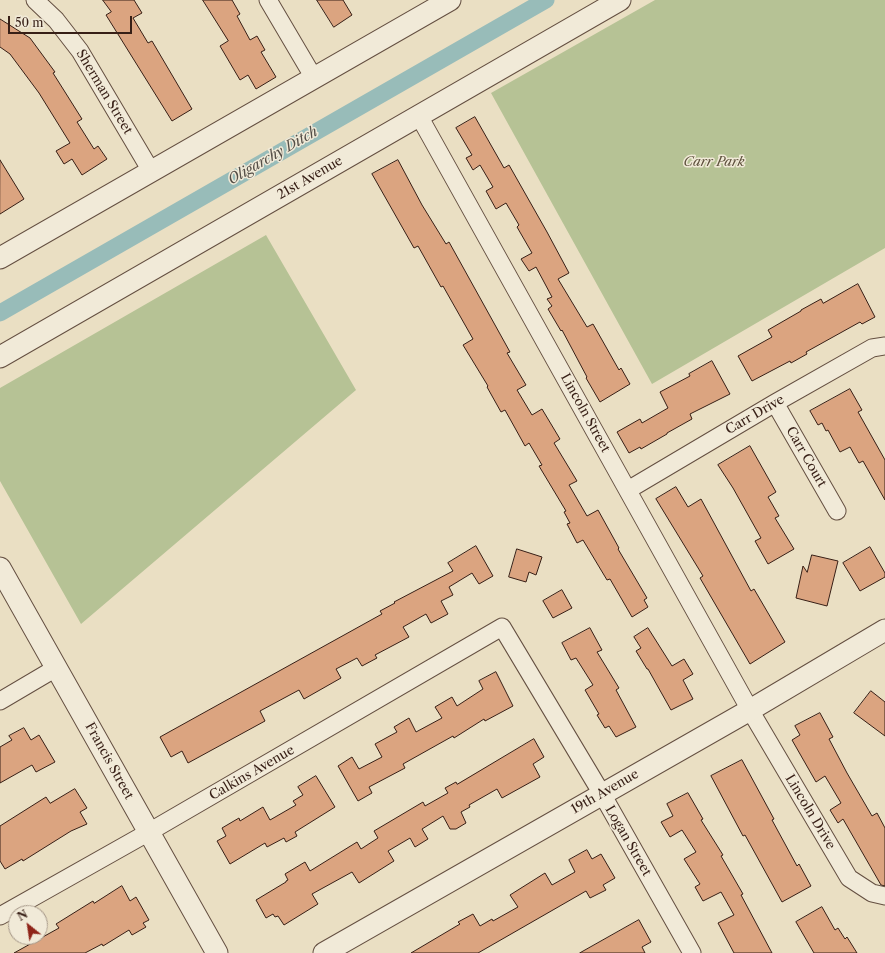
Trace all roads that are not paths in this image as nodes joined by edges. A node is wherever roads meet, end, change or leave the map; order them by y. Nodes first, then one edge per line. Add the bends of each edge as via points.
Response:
1 (35, 0) edge
2 (268, 0) edge
3 (450, 0) edge
4 (620, 0) edge
5 (314, 78) junction
6 (419, 116) junction
7 (151, 171) junction
8 (0, 258) edge
9 (885, 346) edge
10 (0, 357) edge
11 (775, 403) junction
12 (628, 490) junction
13 (837, 511) dead end
14 (0, 568) edge
15 (502, 627) joint
16 (885, 630) edge
17 (56, 668) junction
18 (0, 701) edge
19 (750, 710) junction
20 (602, 794) junction
21 (149, 832) junction
22 (885, 896) edge
23 (0, 916) edge
24 (217, 953) edge
25 (324, 953) edge
26 (692, 953) edge

1 - 7 street, Sherman Street via 56,20 80,51
2 - 5 street
3 - 5 street
4 - 6 street, 21st Avenue
5 - 7 street
6 - 10 street, 21st Avenue
6 - 12 street, Lincoln Street
7 - 8 street
9 - 11 street, Carr Drive via 872,348
11 - 12 street, Carr Drive
11 - 13 street, Carr Court
12 - 19 street, Lincoln Street
14 - 17 street, Francis Street
15 - 20 street, Logan Street
15 - 21 street, Calkins Avenue
16 - 19 street, 19th Avenue
17 - 18 street
17 - 21 street, Francis Street
19 - 20 street, 19th Avenue
19 - 22 street, Lincoln Drive via 849,878 872,893
20 - 25 street, 19th Avenue
20 - 26 street, Logan Street
21 - 23 street, Calkins Avenue
21 - 24 street, Francis Street

